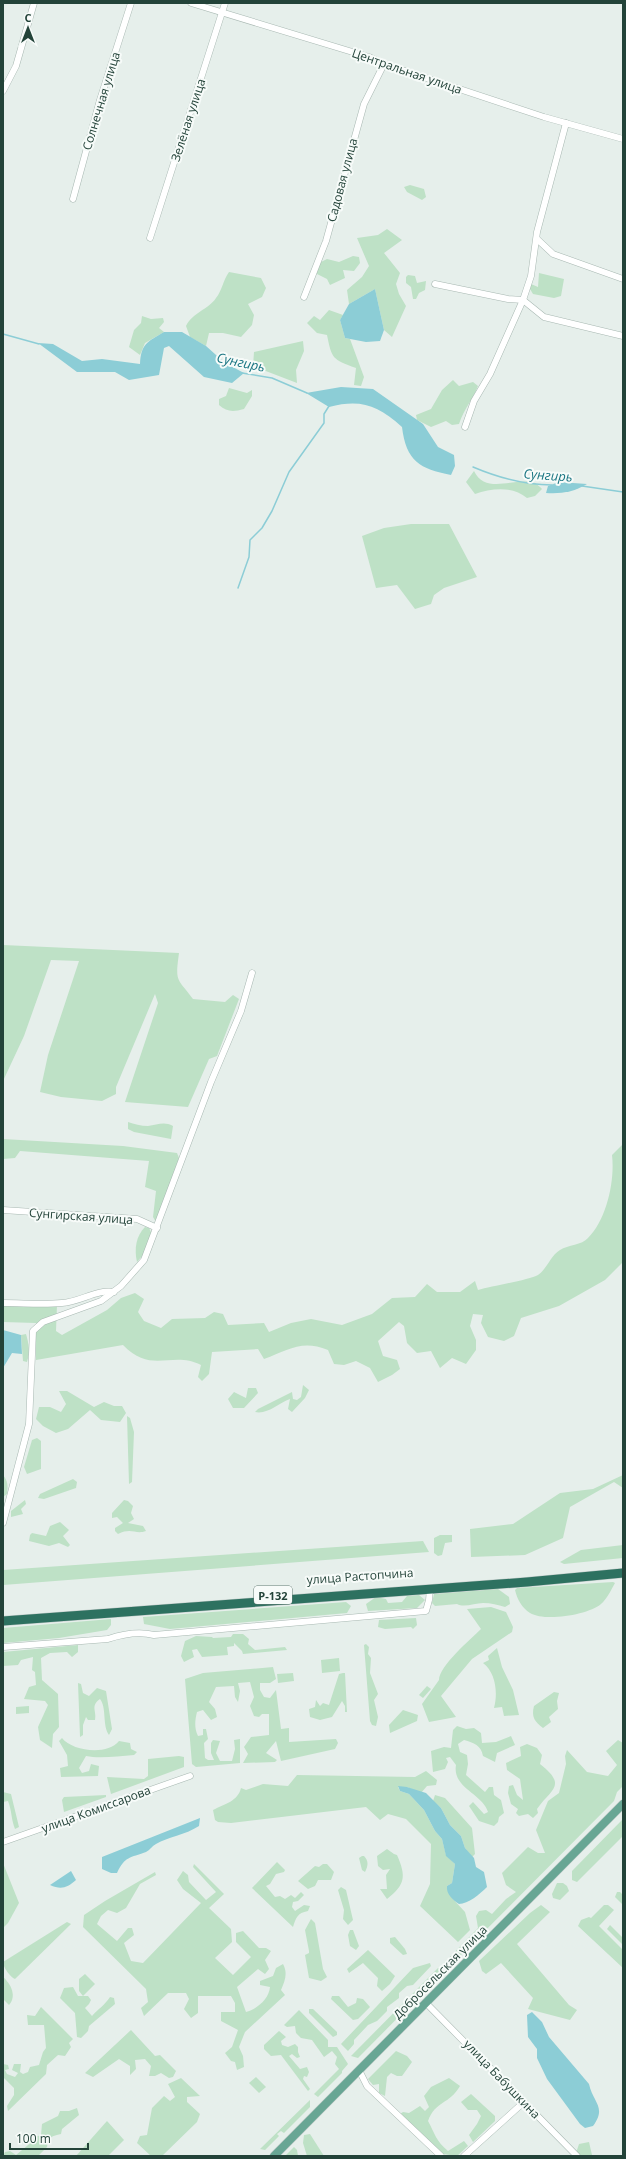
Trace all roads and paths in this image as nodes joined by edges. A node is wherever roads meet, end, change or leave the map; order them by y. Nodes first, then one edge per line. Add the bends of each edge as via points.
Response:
1 (34, 3) edge
2 (132, 3) edge
3 (191, 3) edge
4 (225, 3) edge
5 (222, 12) junction
6 (384, 64) junction
7 (3, 90) edge
8 (566, 123) junction
9 (623, 139) edge
10 (73, 199) dead end
11 (150, 238) dead end
12 (537, 239) junction
13 (623, 279) edge
14 (435, 284) dead end
15 (304, 297) dead end
16 (523, 300) junction
17 (623, 336) edge
18 (465, 426) dead end
19 (252, 973) dead end
20 (3, 1210) edge
21 (157, 1228) junction
22 (114, 1292) junction
23 (3, 1303) edge
24 (3, 1524) edge
25 (623, 1567) edge
26 (623, 1573) edge
27 (430, 1589) junction
28 (3, 1615) edge
29 (3, 1621) edge
30 (3, 1647) edge
31 (190, 1776) dead end
32 (623, 1804) edge
33 (3, 1842) edge
34 (426, 2004) junction
35 (359, 2070) junction
36 (524, 2102) junction
37 (274, 2156) edge
38 (441, 2156) edge
39 (464, 2156) edge
40 (577, 2156) edge

1 - 7 street via 16,66
2 - 10 street, Солнечная улица via 100,100
3 - 5 street, Центральная улица
4 - 5 street, Зелёная улица
5 - 6 street, Центральная улица via 369,57
5 - 11 street, Зелёная улица
6 - 8 street, Центральная улица
6 - 15 street, Садовая улица via 364,104 326,241
8 - 9 street, Центральная улица
8 - 12 street
12 - 13 street via 553,254
12 - 16 street via 531,276
14 - 16 street
16 - 17 street via 544,317
16 - 18 street via 490,374 474,401
19 - 21 street via 242,1011 211,1082
20 - 21 street, Сунгирская улица via 137,1219
21 - 22 street via 144,1260
22 - 23 street via 106,1291 82,1300 63,1303
22 - 24 street via 102,1301 81,1310 43,1322 33,1331 29,1424
25 - 28 highway, улица Растопчина / Р-132
26 - 27 highway, улица Растопчина / Р-132
27 - 29 highway, улица Растопчина / Р-132
27 - 30 street via 426,1611 154,1635 142,1632 108,1639
31 - 33 street, улица Комиссарова
32 - 34 main road, Добросельская улица
34 - 35 main road, Добросельская улица
34 - 36 street, улица Бабушкина
35 - 37 main road, Добросельская улица
35 - 38 street via 366,2086
36 - 39 street
36 - 40 street, улица Бабушкина

